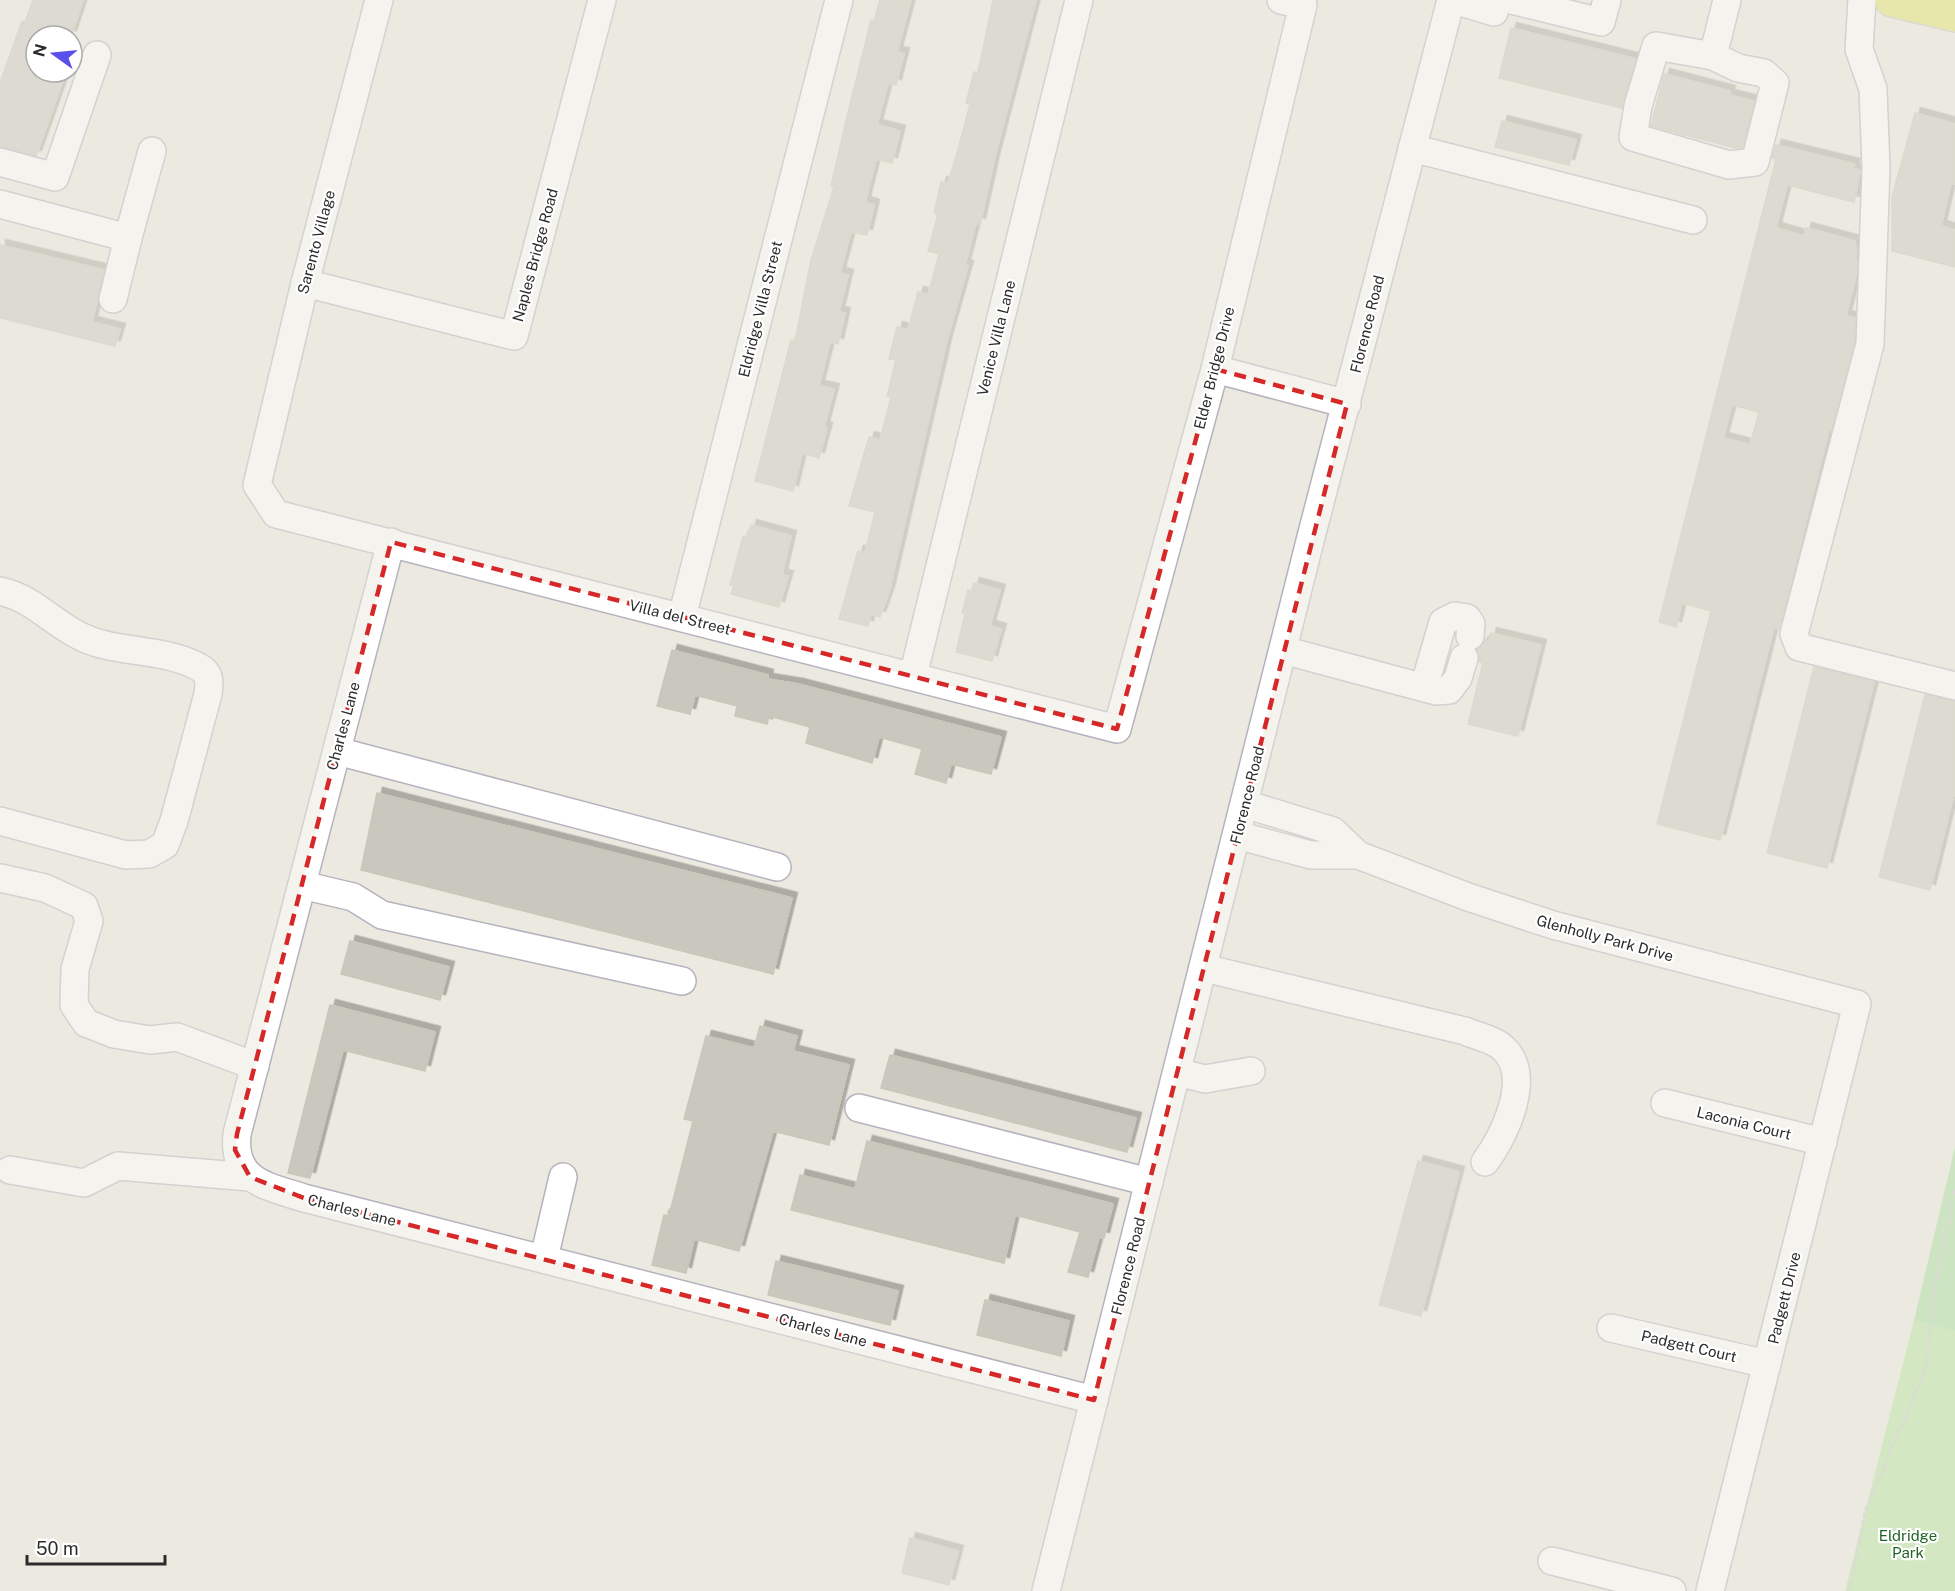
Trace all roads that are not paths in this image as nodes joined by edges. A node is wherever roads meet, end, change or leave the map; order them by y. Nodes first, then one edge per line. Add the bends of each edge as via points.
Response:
1 (379, 0) edge
2 (602, 0) edge
3 (839, 0) edge
4 (1079, 0) edge
5 (1453, 0) edge
6 (1498, 0) edge
7 (1511, 0) edge
8 (1607, 0) edge
9 (1727, 0) edge
10 (1862, 0) edge
11 (1892, 0) edge
12 (1292, 3) edge
13 (1943, 9) edge
14 (97, 55) dead end
15 (1713, 56) junction
16 (1412, 148) junction
17 (152, 151) dead end
18 (0, 162) edge
19 (0, 204) edge
20 (1693, 220) dead end
21 (128, 238) junction
22 (305, 283) junction
23 (113, 299) dead end
24 (1215, 369) junction
25 (1347, 404) junction
26 (257, 485) joint
27 (391, 542) junction
28 (0, 591) edge
29 (682, 617) junction
30 (1283, 650) junction
31 (913, 676) junction
32 (1955, 686) edge
33 (1424, 687) junction
34 (1117, 729) joint
35 (337, 752) junction
36 (1245, 804) junction
37 (0, 821) edge
38 (1238, 835) junction
39 (1358, 855) junction
40 (777, 867) dead end
41 (0, 878) edge
42 (302, 885) junction
43 (1204, 968) junction
44 (682, 981) dead end
45 (1857, 1004) joint
46 (255, 1066) junction
47 (1251, 1071) dead end
48 (1177, 1072) junction
49 (1665, 1103) dead end
50 (859, 1108) dead end
51 (1823, 1142) junction
52 (1485, 1162) dead end
53 (10, 1170) dead end
54 (250, 1177) junction
55 (563, 1177) dead end
56 (1149, 1182) junction
57 (544, 1258) junction
58 (1611, 1328) dead end
59 (1767, 1364) junction
60 (1094, 1400) junction
61 (1552, 1561) dead end
62 (1046, 1591) edge
63 (1672, 1591) edge
64 (1710, 1591) edge

1 - 22 street, Sarento Village
2 - 22 street, Naples Bridge Road via 514,336
3 - 29 street, Eldridge Villa Street
4 - 31 street, Venice Villa Lane
5 - 6 street via 1494,12
5 - 16 street, Florence Road
7 - 8 street via 1601,22
9 - 15 street
10 - 32 street via 1860,49 1872,89 1876,168 1870,344 1794,634 1799,647
11 - 13 main road
12 - 24 street, Elder Bridge Drive
14 - 18 street via 55,177
15 - 15 street via 1738,68 1764,73 1775,83 1755,162 1729,165 1633,137 1656,46
16 - 20 street
16 - 25 street, Florence Road
17 - 21 street
19 - 21 street
21 - 23 street
22 - 26 street, Sarento Village
24 - 25 street
24 - 34 street, Elder Bridge Drive
25 - 30 street, Florence Road
26 - 27 street, Villa del Street via 276,514
27 - 29 street, Villa del Street
27 - 35 street, Charles Lane
28 - 37 street via 29,601 85,639 172,658 203,670 209,679 181,798 165,845 149,854 126,855
29 - 31 street, Villa del Street
30 - 33 street
30 - 36 street, Florence Road
31 - 34 street, Villa del Street
33 - 33 street via 1449,690 1458,678 1471,624 1467,618 1455,616 1443,622
35 - 40 street
35 - 42 street, Charles Lane
36 - 38 street, Florence Road
36 - 39 street, Glenholly Park Drive via 1333,831
38 - 39 street, Glenholly Park Drive via 1311,855
38 - 43 street, Florence Road
39 - 45 street, Glenholly Park Drive via 1553,925
41 - 46 street via 45,888 84,906 89,921 75,969 74,1005 86,1023 114,1034 150,1040 177,1037
42 - 44 street via 353,897 382,915
42 - 46 street, Charles Lane
43 - 48 street, Florence Road
43 - 52 street via 1465,1030 1504,1049 1515,1071 1515,1101 1500,1142
45 - 51 street, Padgett Drive
46 - 54 street, Charles Lane via 235,1150
47 - 48 street via 1205,1079
48 - 56 street, Florence Road
49 - 51 street, Laconia Court
50 - 56 street
51 - 59 street, Padgett Drive
53 - 54 street via 84,1183 118,1166
54 - 57 street, Charles Lane via 304,1198
55 - 57 street
56 - 60 street, Florence Road
57 - 60 street, Charles Lane
58 - 59 street, Padgett Court
59 - 64 street, Padgett Drive
60 - 62 street, Florence Road
61 - 63 street

